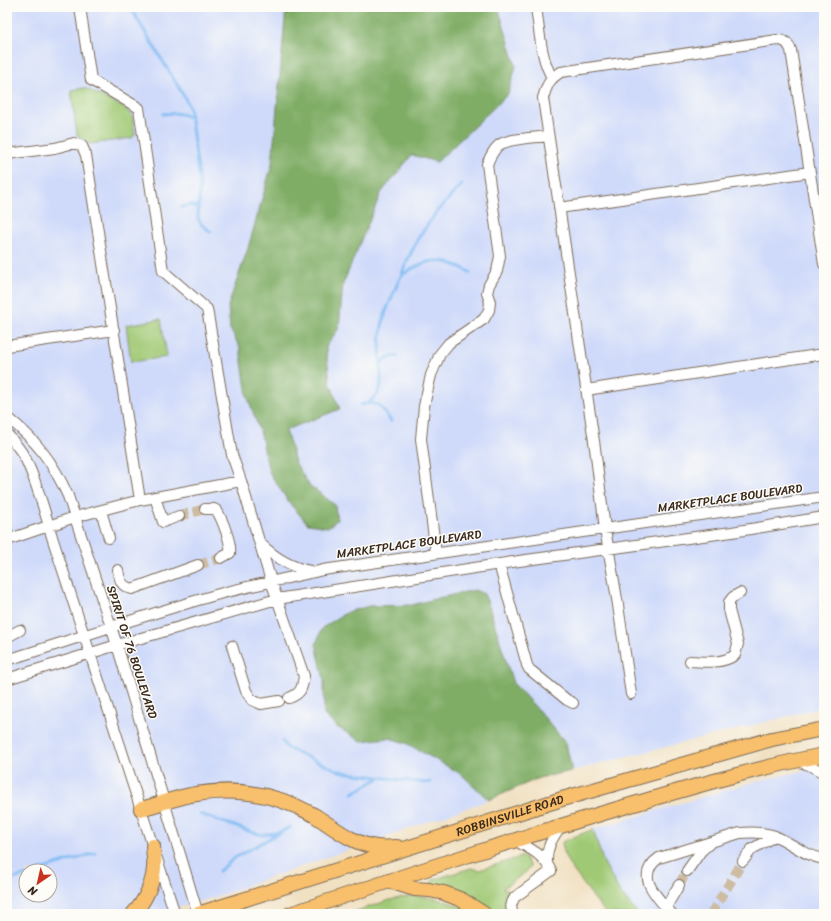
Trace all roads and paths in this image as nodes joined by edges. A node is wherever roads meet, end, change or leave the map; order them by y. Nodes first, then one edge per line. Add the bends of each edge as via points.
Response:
1 (80, 7) edge
2 (536, 7) edge
3 (552, 77) junction
4 (548, 136) junction
5 (7, 154) edge
6 (810, 172) junction
7 (559, 208) junction
8 (824, 264) edge
9 (114, 330) junction
10 (7, 346) edge
11 (824, 354) edge
12 (586, 390) junction
13 (7, 417) edge
14 (7, 434) edge
15 (242, 481) junction
16 (155, 497) junction
17 (824, 497) edge
18 (140, 500) junction
19 (205, 509) dead end
20 (101, 511) junction
21 (179, 516) tunnel mouth
22 (75, 517) junction
23 (824, 517) edge
24 (49, 526) junction
25 (605, 530) junction
26 (109, 538) dead end
27 (7, 540) edge
28 (259, 542) junction
29 (608, 549) junction
30 (436, 553) junction
31 (221, 558) tunnel mouth
32 (499, 564) junction
33 (198, 565) tunnel mouth
34 (118, 570) dead end
35 (314, 572) junction
36 (271, 581) junction
37 (740, 593) dead end
38 (277, 599) junction
39 (112, 628) junction
40 (20, 630) dead end
41 (84, 636) junction
42 (7, 637) edge
43 (117, 645) junction
44 (232, 646) dead end
45 (90, 653) junction
46 (7, 660) edge
47 (690, 661) dead end
48 (7, 679) edge
49 (631, 694) dead end
50 (289, 698) dead end
51 (279, 701) dead end
52 (573, 703) dead end
53 (824, 725) edge
54 (817, 731) edge
55 (824, 755) edge
56 (795, 760) junction
57 (824, 773) edge
58 (165, 802) junction
59 (141, 809) junction
60 (562, 825) junction
61 (774, 836) junction
62 (514, 840) junction
63 (709, 844) junction
64 (152, 846) junction
65 (410, 848) junction
66 (824, 859) edge
67 (743, 860) tunnel mouth
68 (549, 867) junction
69 (687, 871) tunnel mouth
70 (389, 881) junction
71 (679, 885) tunnel mouth
72 (669, 911) edge
73 (132, 914) edge
74 (175, 914) edge
75 (198, 914) edge
76 (290, 914) edge
77 (484, 914) edge
78 (513, 914) edge

1 - 15 street via 91,80 139,108 163,271 207,309 232,455
2 - 3 street via 547,70
3 - 4 street via 543,98
3 - 6 street via 561,72 783,40 789,44 791,50
4 - 7 street
4 - 30 street via 506,141 492,153 487,164 500,256 498,271 487,293 489,310 484,319 449,343 440,354 431,375 424,406 421,439
5 - 9 street via 74,144 82,146 86,155
6 - 7 street
6 - 8 street
7 - 12 street
9 - 10 street
9 - 18 street
11 - 12 street
12 - 25 street
13 - 22 street, SPIRIT OF 76 BOULEVARD via 38,445 50,461
14 - 24 street via 27,461
15 - 16 street
15 - 28 street
16 - 18 street
16 - 21 street via 163,522
17 - 25 street, MARKETPLACE BOULEVARD
18 - 20 street
19 - 31 street via 217,511 228,538 230,553
20 - 22 street
20 - 26 street
22 - 24 street
22 - 39 street, SPIRIT OF 76 BOULEVARD
23 - 29 street
24 - 27 street
24 - 41 street
25 - 29 street
25 - 30 street, MARKETPLACE BOULEVARD
28 - 35 street via 284,562 298,569
28 - 36 street
29 - 32 street
29 - 49 street
30 - 35 street, MARKETPLACE BOULEVARD
32 - 38 street
32 - 52 street via 529,669
33 - 34 street via 132,588 122,584
35 - 36 street, MARKETPLACE BOULEVARD
36 - 38 street
36 - 39 street, MARKETPLACE BOULEVARD
37 - 47 street via 729,602 738,644 735,655 728,660
38 - 43 street
38 - 50 street via 304,676 299,693
39 - 41 street, MARKETPLACE BOULEVARD
39 - 43 street, SPIRIT OF 76 BOULEVARD
40 - 42 street
41 - 45 street
41 - 46 street, MARKETPLACE BOULEVARD
43 - 45 street
43 - 58 street, SPIRIT OF 76 BOULEVARD
44 - 51 street via 246,691 252,700 261,704
45 - 48 street
45 - 59 street
53 - 54 street
54 - 65 highway, ROBBINSVILLE ROAD via 772,739 570,797
55 - 56 highway, ROBBINSVILLE ROAD
56 - 57 street
56 - 60 highway, ROBBINSVILLE ROAD
58 - 59 highway
58 - 65 highway via 211,792 253,793 303,810 366,844 376,847
58 - 75 street, SPIRIT OF 76 BOULEVARD
59 - 64 street
60 - 62 highway, ROBBINSVILLE ROAD
60 - 68 street via 549,844
61 - 63 street via 740,833
61 - 66 street via 803,852
61 - 67 street via 752,849
62 - 68 street via 535,851
62 - 70 highway, ROBBINSVILLE ROAD
63 - 69 street
63 - 72 street via 659,858 650,866 650,889
64 - 73 highway via 154,868 148,892
64 - 74 street
65 - 75 highway, ROBBINSVILLE ROAD
68 - 78 street via 515,897 511,907
70 - 76 highway, ROBBINSVILLE ROAD
70 - 77 highway via 462,900
71 - 72 street

